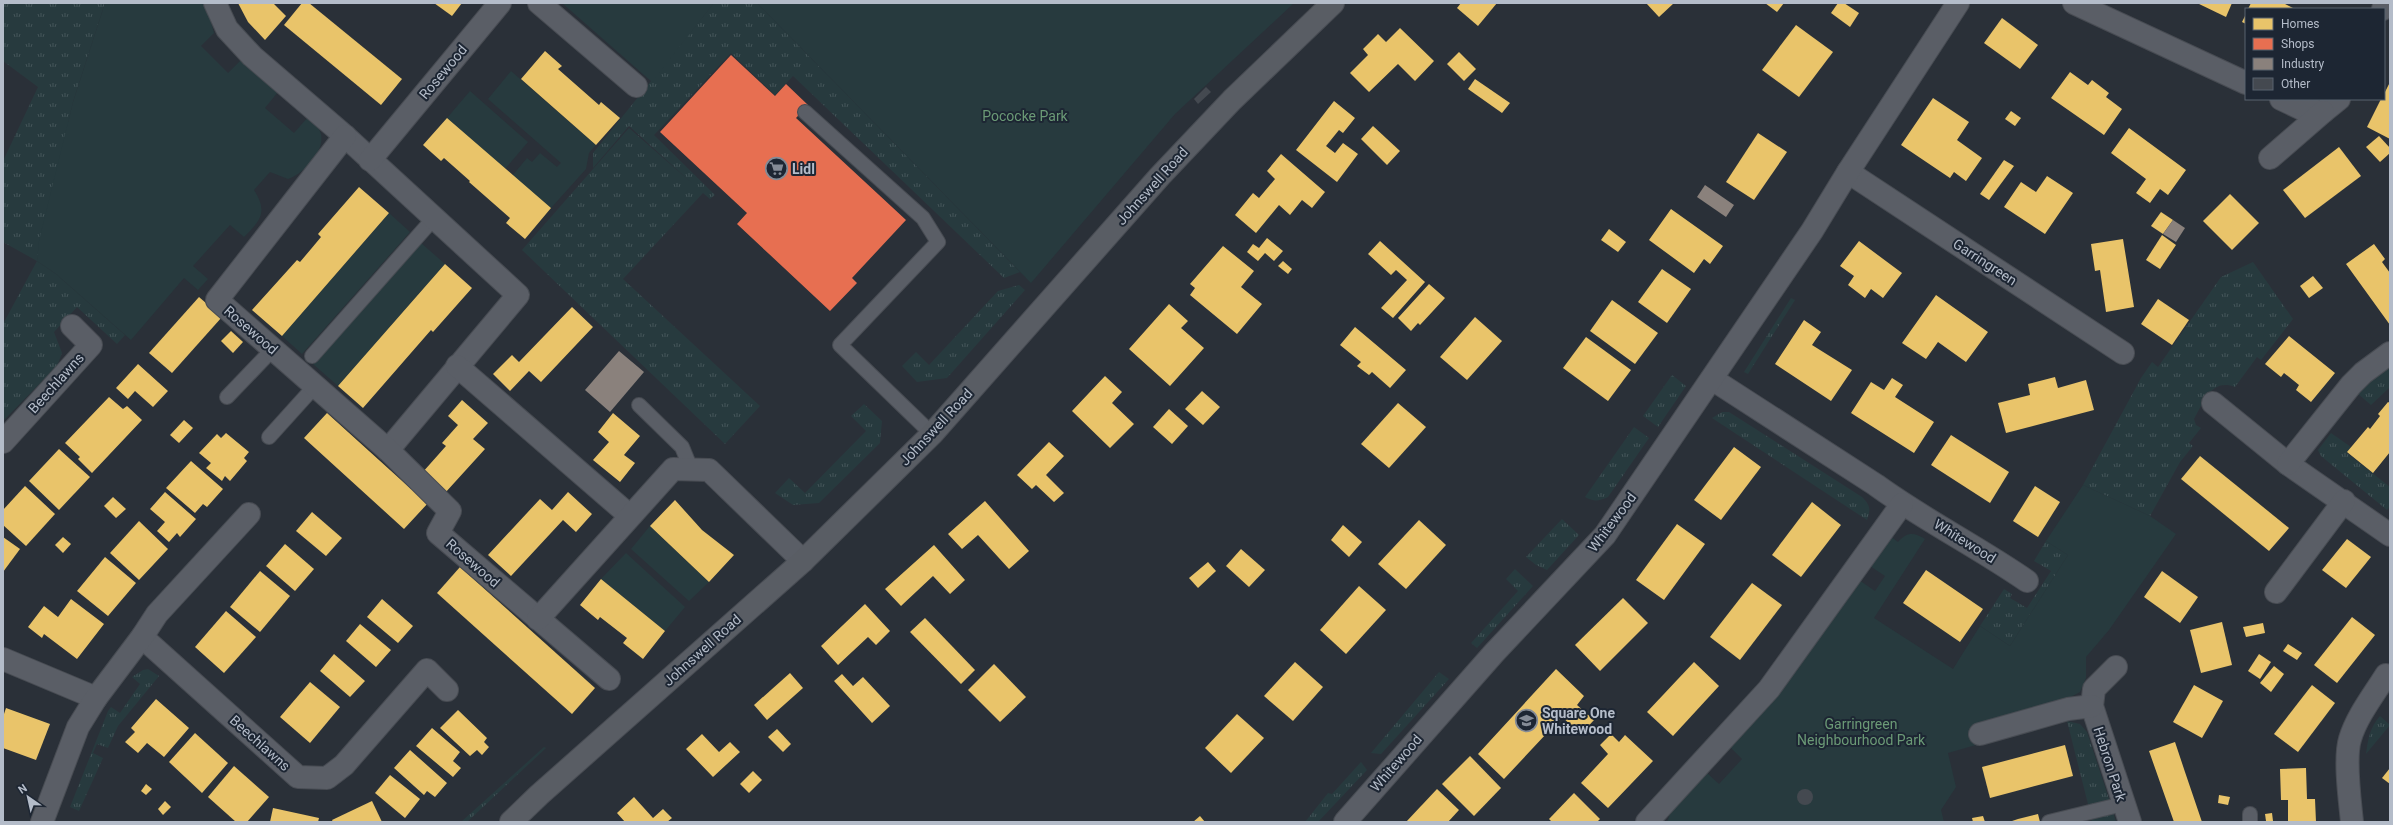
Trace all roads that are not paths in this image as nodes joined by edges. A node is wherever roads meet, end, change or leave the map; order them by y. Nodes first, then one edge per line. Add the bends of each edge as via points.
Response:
1 (215, 3) edge
2 (500, 3) edge
3 (539, 3) edge
4 (1333, 3) edge
5 (1958, 3) edge
6 (2074, 3) edge
7 (2245, 82) edge
8 (636, 86) dead end
9 (2283, 100) edge
10 (2331, 106) edge
11 (805, 112) dead end
12 (345, 136) junction
13 (2270, 158) dead end
14 (370, 160) junction
15 (1848, 172) junction
16 (434, 218) junction
17 (72, 326) dead end
18 (273, 349) junction
19 (2123, 353) dead end
20 (2390, 353) edge
21 (312, 356) dead end
22 (457, 366) junction
23 (1712, 379) junction
24 (315, 386) junction
25 (227, 397) dead end
26 (2213, 403) dead end
27 (640, 405) dead end
28 (932, 434) junction
29 (269, 437) dead end
30 (3, 442) edge
31 (388, 450) junction
32 (2288, 464) junction
33 (691, 469) junction
34 (2344, 501) junction
35 (1902, 504) junction
36 (248, 514) dead end
37 (629, 515) junction
38 (2390, 535) edge
39 (803, 561) junction
40 (2027, 581) dead end
41 (2276, 592) dead end
42 (538, 619) junction
43 (142, 637) junction
44 (3, 659) edge
45 (2116, 667) dead end
46 (2386, 675) dead end
47 (608, 679) dead end
48 (447, 690) dead end
49 (96, 698) junction
50 (2092, 706) junction
51 (1980, 734) dead end
52 (2126, 813) edge
53 (42, 822) edge
54 (511, 822) edge
55 (1345, 822) edge
56 (1647, 822) edge
57 (2049, 822) edge
58 (2352, 822) edge

1 - 12 street via 227,30 252,56
2 - 14 street, Rosewood
3 - 8 street
4 - 28 street, Johnswell Road via 1232,100 1160,176
5 - 15 street
6 - 7 street
9 - 10 street via 2302,109
10 - 13 street
11 - 28 lane via 923,218 938,242 840,345
12 - 14 street
12 - 18 street, Rosewood via 216,300
14 - 16 street
15 - 19 street, Garringreen
15 - 23 street via 1812,231
16 - 21 lane
16 - 22 street via 518,295
17 - 30 street, Beechlawns via 91,345
18 - 24 street, Rosewood
18 - 25 lane
20 - 32 street via 2351,385
22 - 31 street
22 - 37 street
23 - 35 street, Whitewood
23 - 55 street, Whitewood via 1605,535 1494,653
24 - 29 lane
24 - 31 street, Rosewood
26 - 32 street
27 - 33 lane via 682,447
28 - 39 street, Johnswell Road
31 - 42 street, Rosewood via 450,511 438,533
32 - 34 street
33 - 37 street via 673,469
33 - 39 street via 709,470
34 - 38 street
34 - 41 street
35 - 40 street, Whitewood via 1942,526
35 - 56 street via 1769,689
36 - 43 street via 157,614
37 - 42 street
39 - 54 street, Johnswell Road
42 - 47 street, Rosewood
43 - 48 street, Beechlawns via 298,777 327,778 344,765 427,670
43 - 49 street
44 - 49 street
45 - 50 street, Hebron Park via 2094,689
46 - 58 street via 2361,714 2349,740
49 - 53 street via 78,727
50 - 51 street via 2068,709
50 - 52 street, Hebron Park
52 - 57 lane

